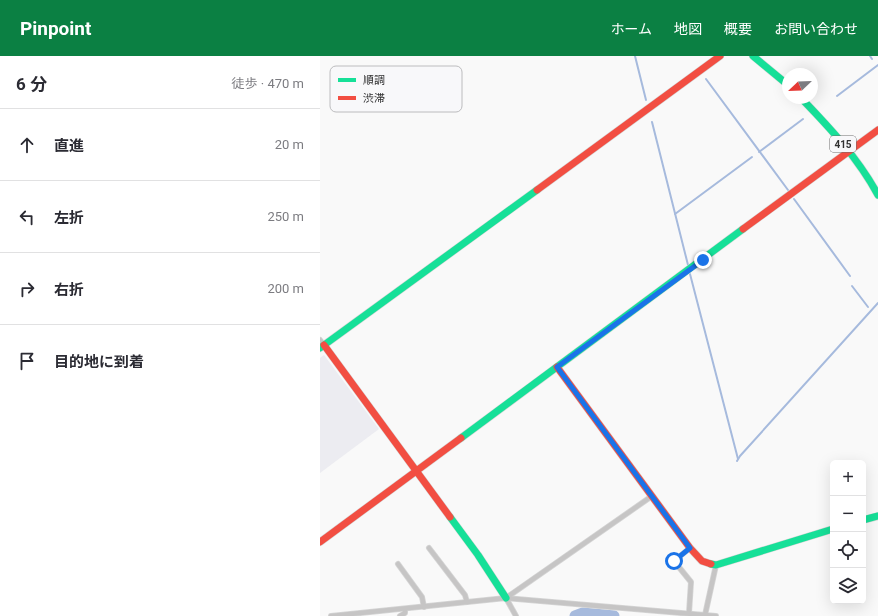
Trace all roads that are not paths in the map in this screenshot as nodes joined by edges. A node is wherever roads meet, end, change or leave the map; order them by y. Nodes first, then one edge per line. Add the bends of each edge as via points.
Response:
1 (720, 56) edge
2 (752, 56) edge
3 (782, 80) edge
4 (808, 104) edge
5 (878, 130) edge
6 (849, 152) junction
7 (878, 195) edge
8 (321, 344) edge
9 (557, 367) junction
10 (416, 471) junction
11 (652, 496) junction
12 (878, 516) edge
13 (866, 519) edge
14 (830, 530) edge
15 (320, 542) edge
16 (429, 548) dead end
17 (690, 548) junction
18 (398, 564) dead end
19 (716, 565) junction
20 (506, 598) junction
21 (467, 602) junction
22 (424, 607) junction
23 (405, 609) junction
24 (689, 613) junction
25 (705, 615) junction
26 (330, 616) edge
27 (400, 616) edge
28 (516, 616) edge
29 (716, 616) edge

1 - 8 main road
2 - 3 main road
4 - 6 main road, 415
5 - 6 main road
6 - 7 main road, 415
6 - 9 main road
8 - 10 main road
9 - 10 main road
9 - 11 main road
10 - 15 main road
10 - 20 main road via 488,568
11 - 17 main road
11 - 20 street
12 - 13 main road
14 - 19 main road
16 - 21 street via 465,595
17 - 19 main road via 702,561
17 - 24 street via 674,561 691,582
18 - 22 street via 422,597
19 - 25 street
20 - 21 street
20 - 24 street
20 - 28 street
21 - 22 street
22 - 23 street
23 - 26 street
23 - 27 street via 405,613
24 - 25 street
25 - 29 street

